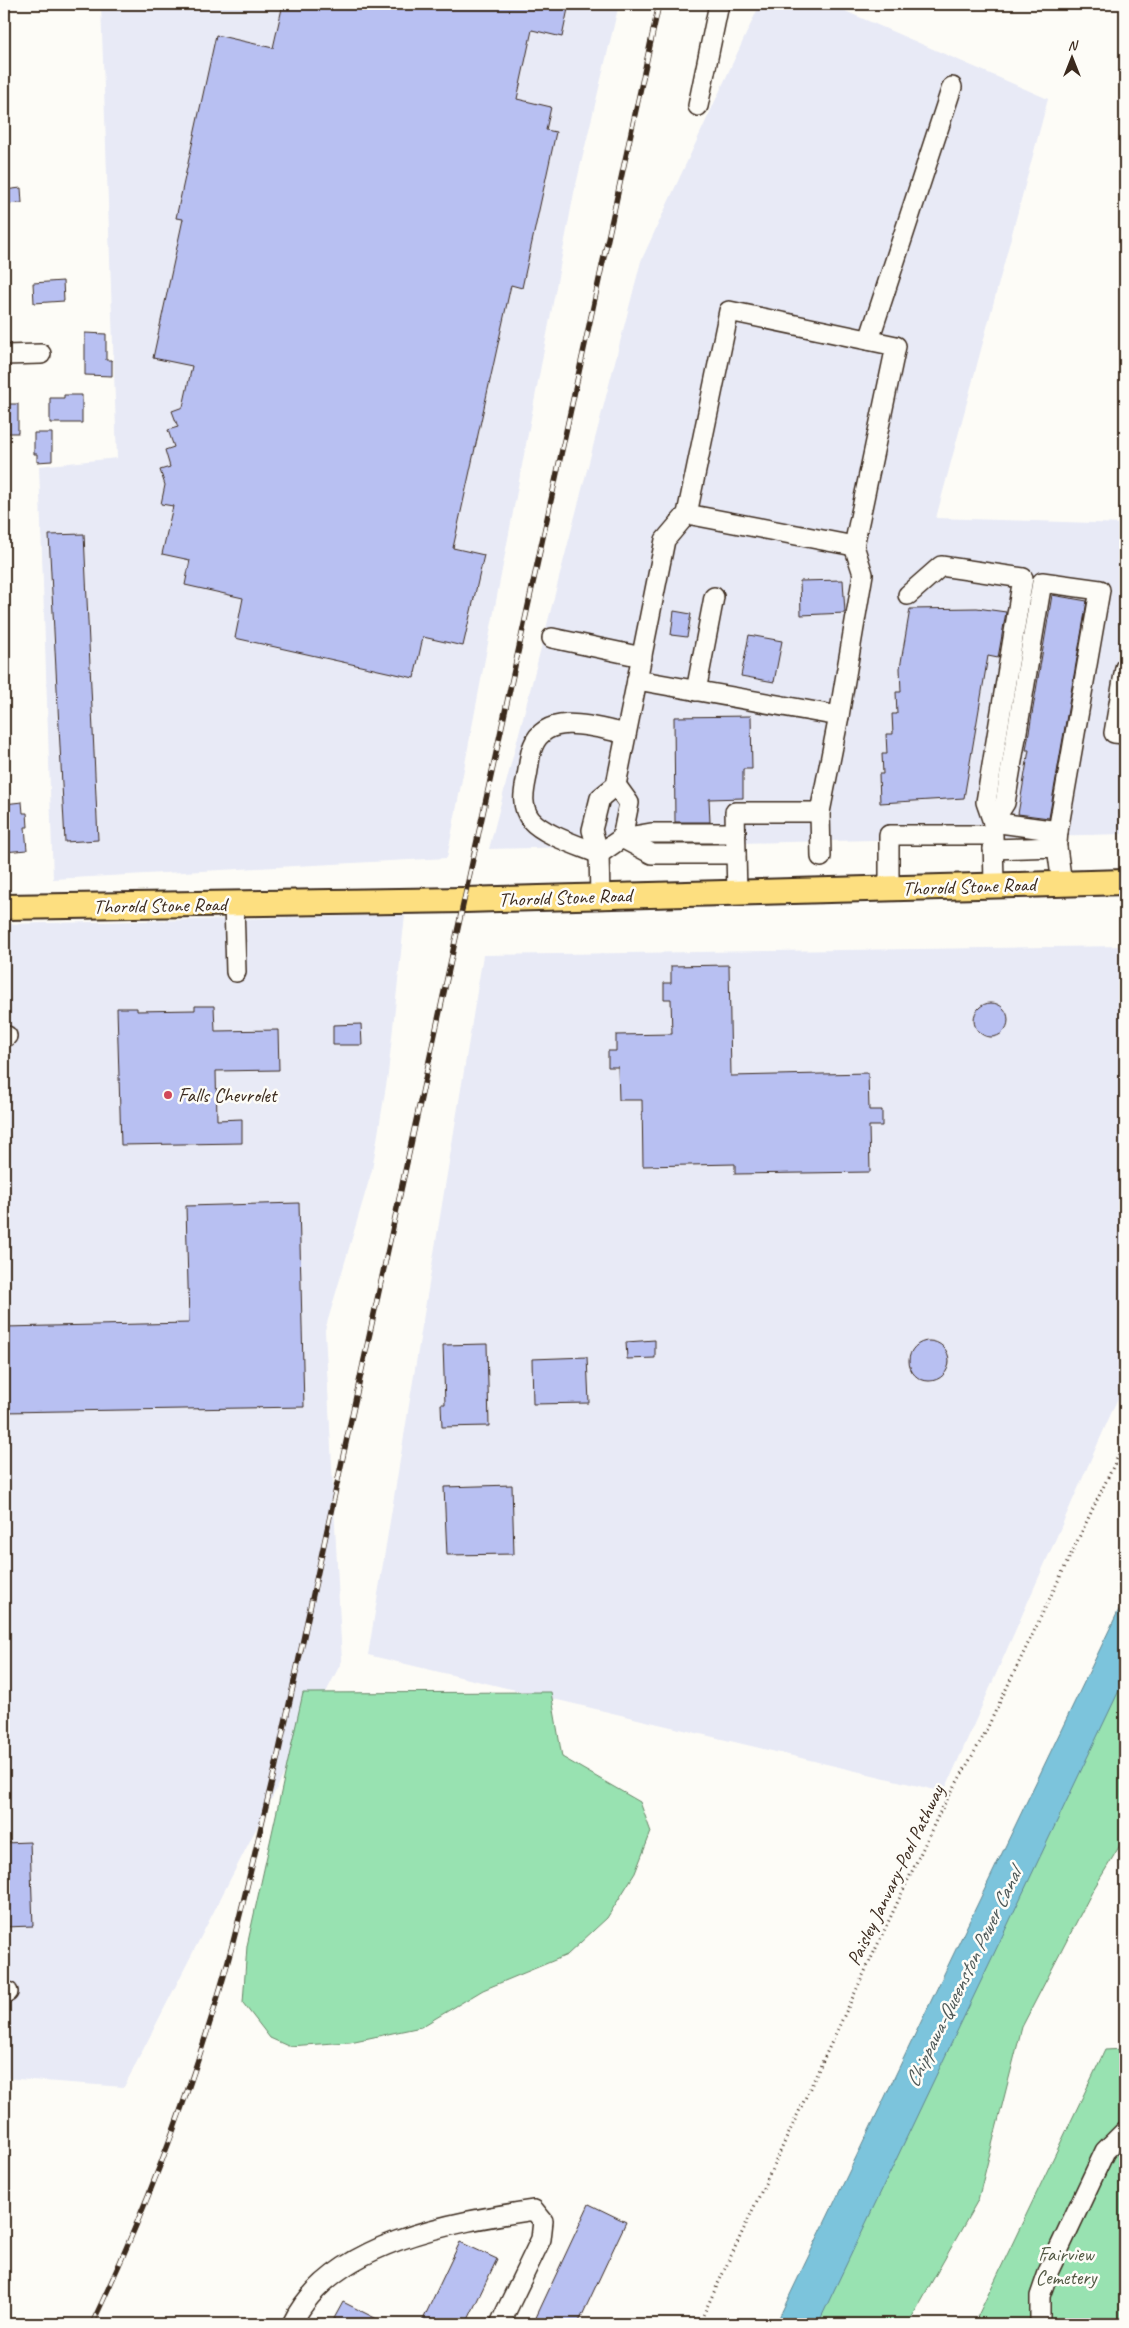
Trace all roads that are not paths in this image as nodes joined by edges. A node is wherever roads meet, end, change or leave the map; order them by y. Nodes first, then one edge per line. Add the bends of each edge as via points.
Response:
1 (720, 4) edge
2 (952, 87) dead end
3 (698, 106) dead end
4 (869, 340) junction
5 (41, 354) dead end
6 (4, 355) edge
7 (687, 514) junction
8 (854, 546) junction
9 (908, 595) dead end
10 (714, 597) dead end
11 (552, 638) dead end
12 (642, 657) junction
13 (1125, 668) edge
14 (637, 680) junction
15 (696, 691) junction
16 (839, 716) junction
17 (626, 734) junction
18 (1125, 734) edge
19 (616, 785) junction
20 (820, 812) junction
21 (736, 833) junction
22 (993, 835) junction
23 (622, 838) junction
24 (1057, 839) junction
25 (599, 854) junction
26 (736, 854) junction
27 (821, 857) dead end
28 (1125, 882) edge
29 (1062, 884) junction
30 (994, 886) junction
31 (889, 888) junction
32 (737, 893) junction
33 (600, 896) junction
34 (234, 904) junction
35 (4, 907) edge
36 (236, 972) dead end
37 (1125, 2131) edge
38 (292, 2324) edge
39 (500, 2324) edge
40 (1040, 2324) edge

1 - 3 street
2 - 4 street
4 - 7 street via 729,311
4 - 8 street via 896,346
5 - 6 street
7 - 8 street
7 - 12 street via 665,540
8 - 16 street via 863,574
9 - 22 street via 941,566 1023,578 986,802
10 - 15 street
11 - 12 street
12 - 14 street
13 - 18 street via 1114,733
14 - 15 street
14 - 17 street
15 - 16 street
16 - 20 street
17 - 19 street
17 - 25 street via 561,724 543,731 533,746 523,800 531,819 544,830
19 - 23 street via 629,803
19 - 25 street via 600,798 592,830
20 - 21 street via 735,812
20 - 27 street
21 - 23 street via 651,833
21 - 26 street
22 - 24 street
22 - 24 street
22 - 24 street via 1005,803 1042,582 1100,590
22 - 30 street
22 - 31 street via 889,835
23 - 25 street
23 - 26 street via 652,854
24 - 29 street
25 - 33 street
26 - 32 street
28 - 29 main road, Thorold Stone Road
29 - 30 main road, Thorold Stone Road
30 - 31 main road, Thorold Stone Road
31 - 32 main road, Thorold Stone Road
32 - 33 main road, Thorold Stone Road
33 - 34 main road, Thorold Stone Road
34 - 35 main road, Thorold Stone Road
34 - 36 street
37 - 40 street via 1105,2151 1049,2270 1040,2296
38 - 39 street via 301,2305 334,2273 395,2240 477,2218 534,2210 543,2221 541,2239

